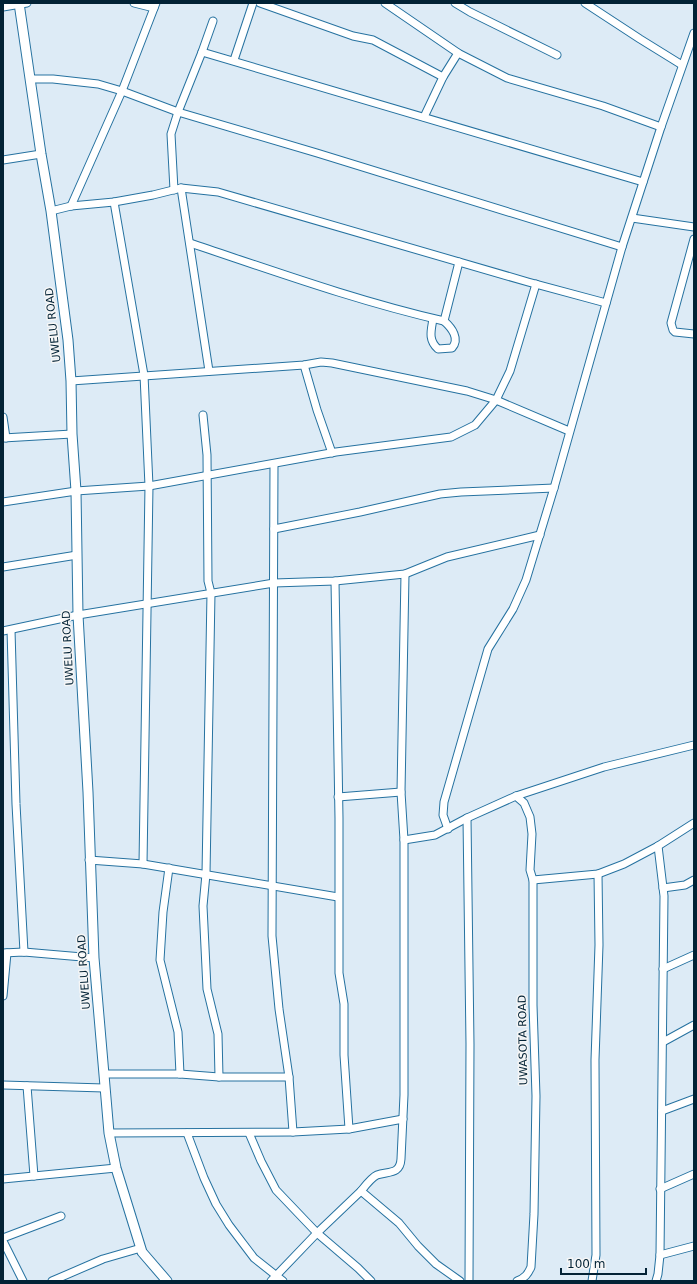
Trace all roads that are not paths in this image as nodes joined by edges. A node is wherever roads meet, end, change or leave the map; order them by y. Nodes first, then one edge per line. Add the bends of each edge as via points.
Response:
1 (134, 3) edge
2 (253, 3) edge
3 (260, 3) edge
4 (385, 3) edge
5 (455, 3) edge
6 (585, 3) edge
7 (22, 4) edge
8 (155, 6) edge
9 (3, 7) edge
10 (212, 21) dead end
11 (694, 33) edge
12 (202, 52) junction
13 (458, 53) junction
14 (557, 55) dead end
15 (234, 60) junction
16 (682, 65) junction
17 (443, 77) junction
18 (31, 79) junction
19 (122, 91) junction
20 (178, 112) junction
21 (424, 117) junction
22 (661, 127) junction
23 (41, 154) junction
24 (3, 160) edge
25 (643, 182) junction
26 (181, 188) junction
27 (174, 190) junction
28 (114, 202) junction
29 (71, 206) junction
30 (51, 211) junction
31 (632, 218) junction
32 (694, 227) edge
33 (694, 239) edge
34 (190, 243) junction
35 (622, 247) junction
36 (459, 262) junction
37 (536, 284) junction
38 (606, 303) junction
39 (433, 319) junction
40 (444, 321) junction
41 (694, 334) edge
42 (304, 364) junction
43 (209, 371) junction
44 (144, 375) junction
45 (71, 381) junction
46 (496, 400) junction
47 (203, 414) dead end
48 (3, 417) edge
49 (569, 431) junction
50 (72, 434) junction
51 (5, 438) edge
52 (332, 453) junction
53 (274, 464) junction
54 (207, 476) junction
55 (149, 486) junction
56 (554, 488) junction
57 (76, 491) junction
58 (3, 502) edge
59 (274, 529) junction
60 (540, 535) junction
61 (77, 555) junction
62 (3, 566) edge
63 (405, 574) junction
64 (336, 580) junction
65 (274, 583) junction
66 (211, 593) junction
67 (147, 603) junction
68 (78, 615) junction
69 (11, 630) junction
70 (3, 631) edge
71 (694, 745) edge
72 (401, 792) junction
73 (516, 796) junction
74 (338, 797) junction
75 (467, 818) junction
76 (694, 823) edge
77 (448, 829) junction
78 (404, 840) junction
79 (658, 846) junction
80 (89, 860) junction
81 (143, 864) junction
82 (169, 868) junction
83 (206, 874) junction
84 (598, 874) junction
85 (533, 880) junction
86 (694, 880) edge
87 (273, 885) junction
88 (663, 888) junction
89 (338, 897) junction
90 (24, 952) junction
91 (5, 953) edge
92 (694, 955) edge
93 (94, 958) junction
94 (663, 969) junction
95 (3, 996) edge
96 (694, 1025) edge
97 (662, 1042) junction
98 (105, 1074) junction
99 (180, 1074) junction
100 (219, 1077) junction
101 (289, 1077) junction
102 (3, 1085) edge
103 (27, 1086) junction
104 (104, 1088) junction
105 (694, 1099) edge
106 (662, 1111) junction
107 (403, 1120) junction
108 (349, 1128) junction
109 (249, 1132) junction
110 (293, 1132) junction
111 (109, 1133) junction
112 (187, 1133) junction
113 (116, 1168) junction
114 (694, 1174) edge
115 (34, 1176) junction
116 (3, 1179) edge
117 (660, 1189) junction
118 (361, 1191) junction
119 (62, 1216) dead end
120 (317, 1233) junction
121 (3, 1238) edge
122 (3, 1241) edge
123 (694, 1246) edge
124 (141, 1248) junction
125 (6, 1255) edge
126 (660, 1255) junction
127 (274, 1278) edge
128 (23, 1281) edge
129 (52, 1281) edge
130 (167, 1281) edge
131 (283, 1281) edge
132 (371, 1281) edge
133 (460, 1281) edge
134 (469, 1281) edge
135 (517, 1281) edge
136 (592, 1281) edge
137 (656, 1281) edge

1 - 8 street
2 - 15 street
3 - 17 street via 353,36 373,40
4 - 13 street
5 - 14 street
6 - 16 street
7 - 9 street
7 - 18 street, UWELU ROAD
8 - 19 street
10 - 12 street
11 - 16 street
12 - 15 street
12 - 20 street
13 - 17 street
13 - 22 street via 507,78 603,106
15 - 21 street
16 - 22 street
17 - 21 street
18 - 19 street via 98,84
18 - 23 street, UWELU ROAD
19 - 20 street
19 - 29 street
20 - 27 street via 171,134
20 - 35 street
21 - 25 street
22 - 25 street
23 - 24 street
23 - 30 street, UWELU ROAD
25 - 31 street
26 - 27 street
26 - 34 street
26 - 36 street via 218,192
27 - 28 street
28 - 29 street
28 - 44 street
29 - 30 street
30 - 45 street, UWELU ROAD
31 - 32 street
31 - 35 street
33 - 41 street via 671,322 675,332
34 - 39 street via 350,296
34 - 43 street
35 - 38 street
36 - 37 street
36 - 40 street
37 - 38 street
37 - 46 street via 510,371
38 - 49 street
39 - 40 street
39 - 40 street via 431,339 438,349 452,348 455,344 453,330
42 - 43 street
42 - 46 street via 332,363 467,391
42 - 52 street
43 - 44 street
44 - 45 street
44 - 55 street
45 - 50 street, UWELU ROAD
46 - 49 street
46 - 52 street via 475,425 451,437
47 - 54 street
48 - 51 street
49 - 56 street
50 - 51 street
50 - 57 street, UWELU ROAD
52 - 53 street
53 - 54 street
53 - 59 street
54 - 55 street
54 - 66 street via 208,581
55 - 57 street
55 - 67 street
56 - 59 street via 440,494
56 - 60 street
57 - 58 street
57 - 61 street, UWELU ROAD
59 - 65 street
60 - 63 street via 447,557
60 - 77 street via 526,580 513,610 488,649 444,802 443,814
61 - 62 street
61 - 68 street, UWELU ROAD
63 - 64 street
63 - 72 street
64 - 65 street
64 - 74 street
65 - 66 street
65 - 87 street
66 - 67 street
66 - 83 street
67 - 68 street
67 - 81 street
68 - 69 street
68 - 80 street, UWELU ROAD via 88,792
69 - 70 street
69 - 90 street via 16,804
71 - 73 street via 604,768
72 - 74 street
72 - 78 street
73 - 75 street
73 - 85 street, UWASOTA ROAD via 524,803 530,817 530,870
74 - 89 street
75 - 77 street
75 - 134 street via 470,1044
76 - 79 street
77 - 78 street via 435,835
78 - 107 street
79 - 84 street
79 - 88 street
80 - 81 street
80 - 93 street, UWELU ROAD
81 - 82 street
82 - 83 street
82 - 99 street via 160,960 178,1032
83 - 87 street
83 - 100 street via 203,906 207,989 218,1034
84 - 85 street
84 - 136 street via 599,945 595,1060 596,1255
85 - 135 street, UWASOTA ROAD via 536,1096 534,1214 531,1267 528,1275
86 - 88 street via 685,885
87 - 89 street
87 - 101 street via 273,943
88 - 94 street
89 - 108 street via 339,973 344,1004 344,1055
90 - 91 street
90 - 93 street
91 - 95 street
92 - 94 street
93 - 98 street, UWELU ROAD
94 - 97 street
96 - 97 street
97 - 106 street
98 - 99 street
98 - 104 street, UWELU ROAD
99 - 100 street
100 - 101 street
101 - 110 street
102 - 103 street
103 - 104 street
103 - 115 street
104 - 111 street, UWELU ROAD
105 - 106 street
106 - 117 street
107 - 108 street
107 - 118 street via 401,1163 391,1172 376,1175
108 - 110 street
109 - 110 street
109 - 112 street
109 - 120 street via 276,1190
111 - 112 street
111 - 113 street, UWELU ROAD
112 - 127 street via 216,1204 254,1258
113 - 115 street
113 - 124 street, UWELU ROAD
114 - 117 street
115 - 116 street
117 - 126 street
118 - 120 street
118 - 133 street via 399,1223 436,1264
119 - 121 street
120 - 127 street
120 - 132 street
122 - 125 street
123 - 126 street
124 - 129 street via 103,1259
124 - 130 street, UWELU ROAD via 147,1259
125 - 128 street
126 - 137 street
127 - 131 street

